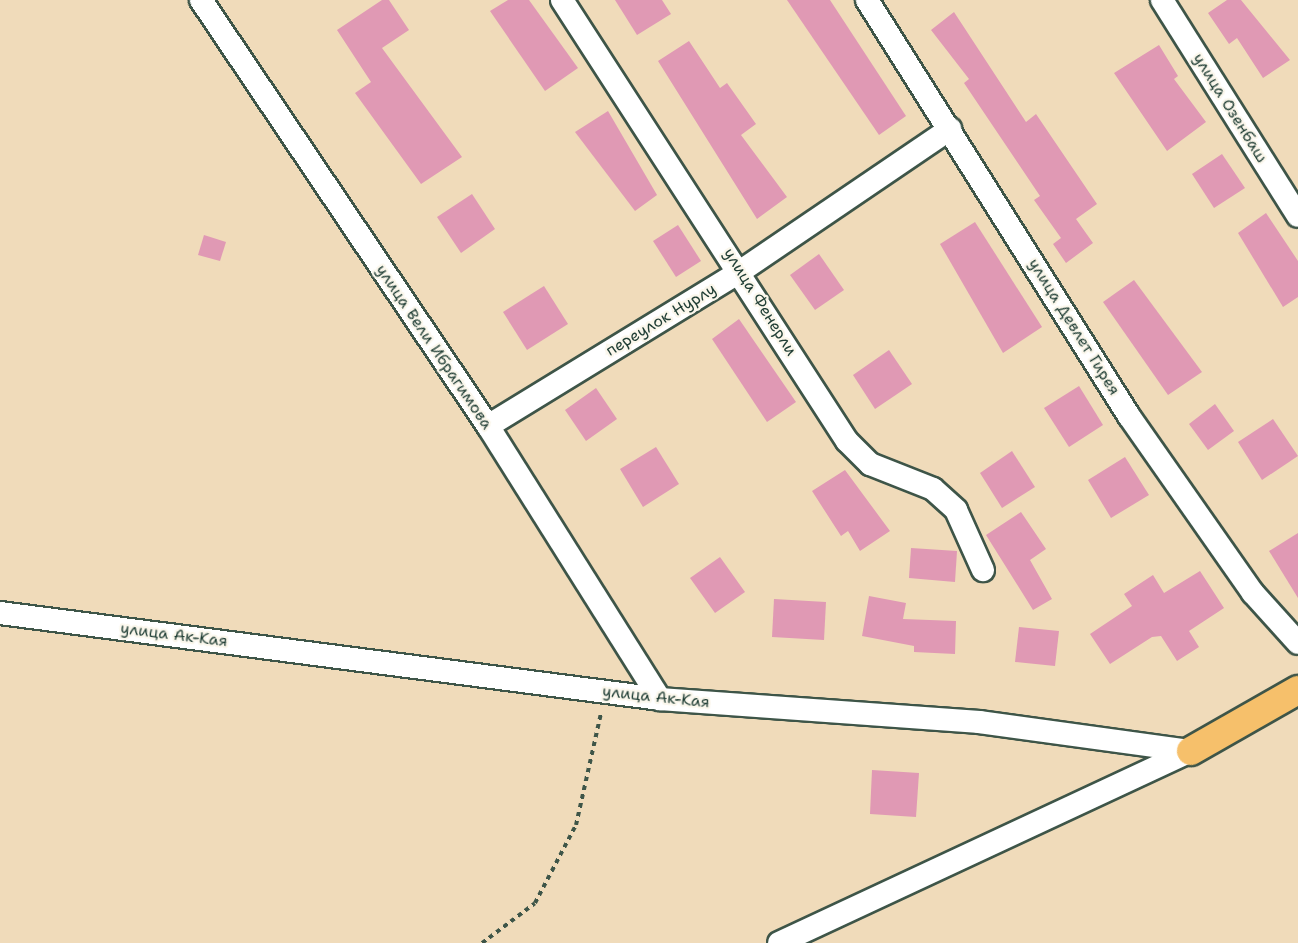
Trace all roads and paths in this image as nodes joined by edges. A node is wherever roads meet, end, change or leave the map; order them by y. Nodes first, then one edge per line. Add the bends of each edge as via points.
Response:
1 (201, 0) edge
2 (562, 0) edge
3 (867, 0) edge
4 (1162, 0) edge
5 (950, 129) junction
6 (1298, 216) edge
7 (741, 271) junction
8 (488, 426) junction
9 (983, 570) dead end
10 (0, 613) edge
11 (1298, 644) edge
12 (1298, 690) edge
13 (606, 692) junction
14 (660, 699) junction
15 (1191, 751) junction
16 (482, 943) edge
17 (779, 943) edge

1 - 8 street, улица Вели Ибрагимова
2 - 7 street, улица Фенерли
3 - 5 street, улица Девлет Гирея
4 - 6 street, улица Озенбаш
5 - 7 street, переулок Нурлу
5 - 11 street, улица Девлет Гирея via 1130,416 1253,593
7 - 8 street, переулок Нурлу
7 - 9 street, улица Фенерли via 847,441 870,464 933,489 956,510
8 - 14 street, улица Вели Ибрагимова
10 - 13 street, улица Ак-Кая
12 - 15 main road
13 - 14 street, улица Ак-Кая
13 - 16 path via 576,825 535,903
14 - 15 street, улица Ак-Кая via 979,722
15 - 17 street

